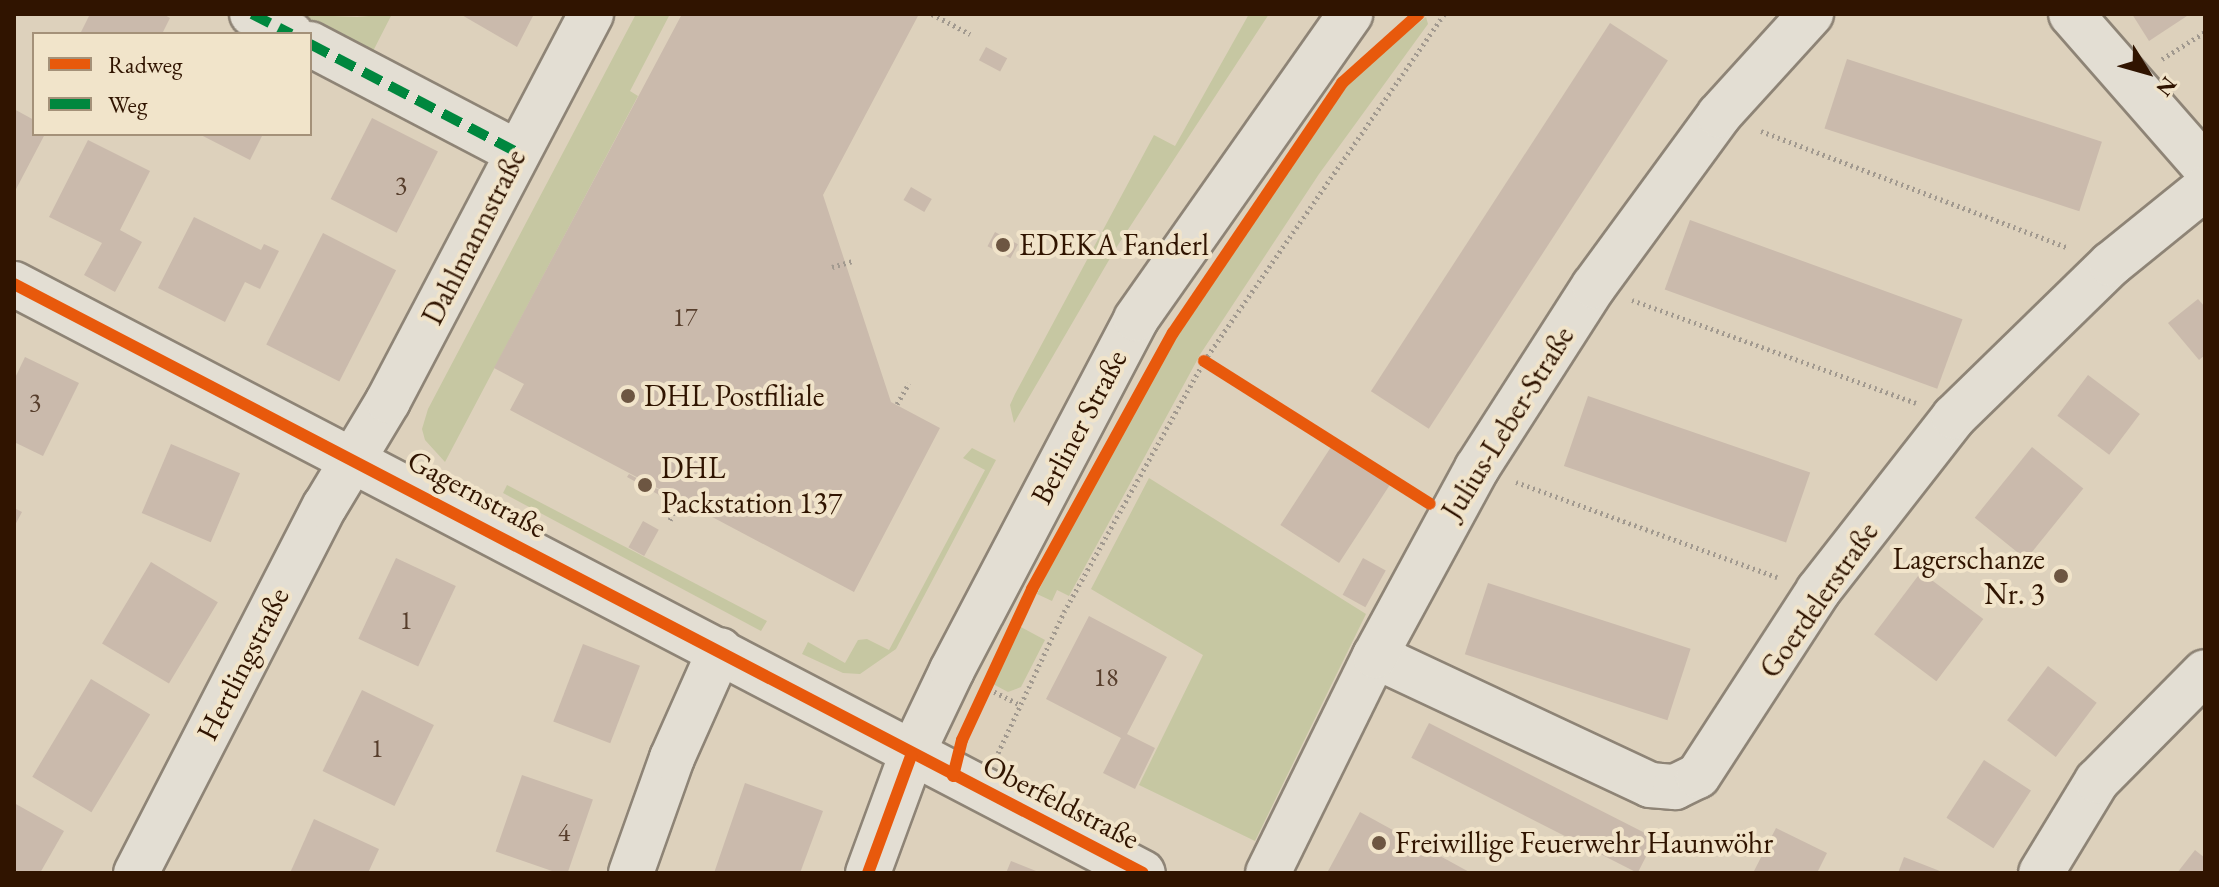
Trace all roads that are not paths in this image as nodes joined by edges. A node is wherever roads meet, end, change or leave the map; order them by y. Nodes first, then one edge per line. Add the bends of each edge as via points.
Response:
1 (252, 14) edge
2 (591, 14) edge
3 (1350, 14) edge
4 (1811, 14) edge
5 (2071, 14) edge
6 (287, 32) edge
7 (312, 45) edge
8 (517, 152) junction
9 (2205, 167) edge
10 (2205, 188) edge
11 (14, 284) edge
12 (354, 458) junction
13 (720, 650) junction
14 (1375, 656) junction
15 (2205, 672) edge
16 (911, 756) junction
17 (136, 873) edge
18 (631, 873) edge
19 (868, 873) edge
20 (1143, 873) edge
21 (1268, 873) edge
22 (2041, 873) edge

1 - 6 street
2 - 8 street, Dahlmannstraße
3 - 16 street, Berliner Straße via 1136,319
4 - 14 street, Julius-Leber-Straße via 1719,115 1594,286 1477,468
5 - 9 street
7 - 8 street
8 - 12 street, Dahlmannstraße
10 - 14 street, Goerdelerstraße via 2111,264 1954,417 1818,591 1716,756 1698,776 1675,787 1650,785
11 - 12 street, Gagernstraße
12 - 13 street, Gagernstraße
12 - 17 street, Hertlingstraße
13 - 16 street, Gagernstraße
13 - 18 street via 672,758
14 - 21 street, Julius-Leber-Straße
15 - 22 street via 2097,781
16 - 19 street, Berliner Straße
16 - 20 street, Oberfeldstraße

